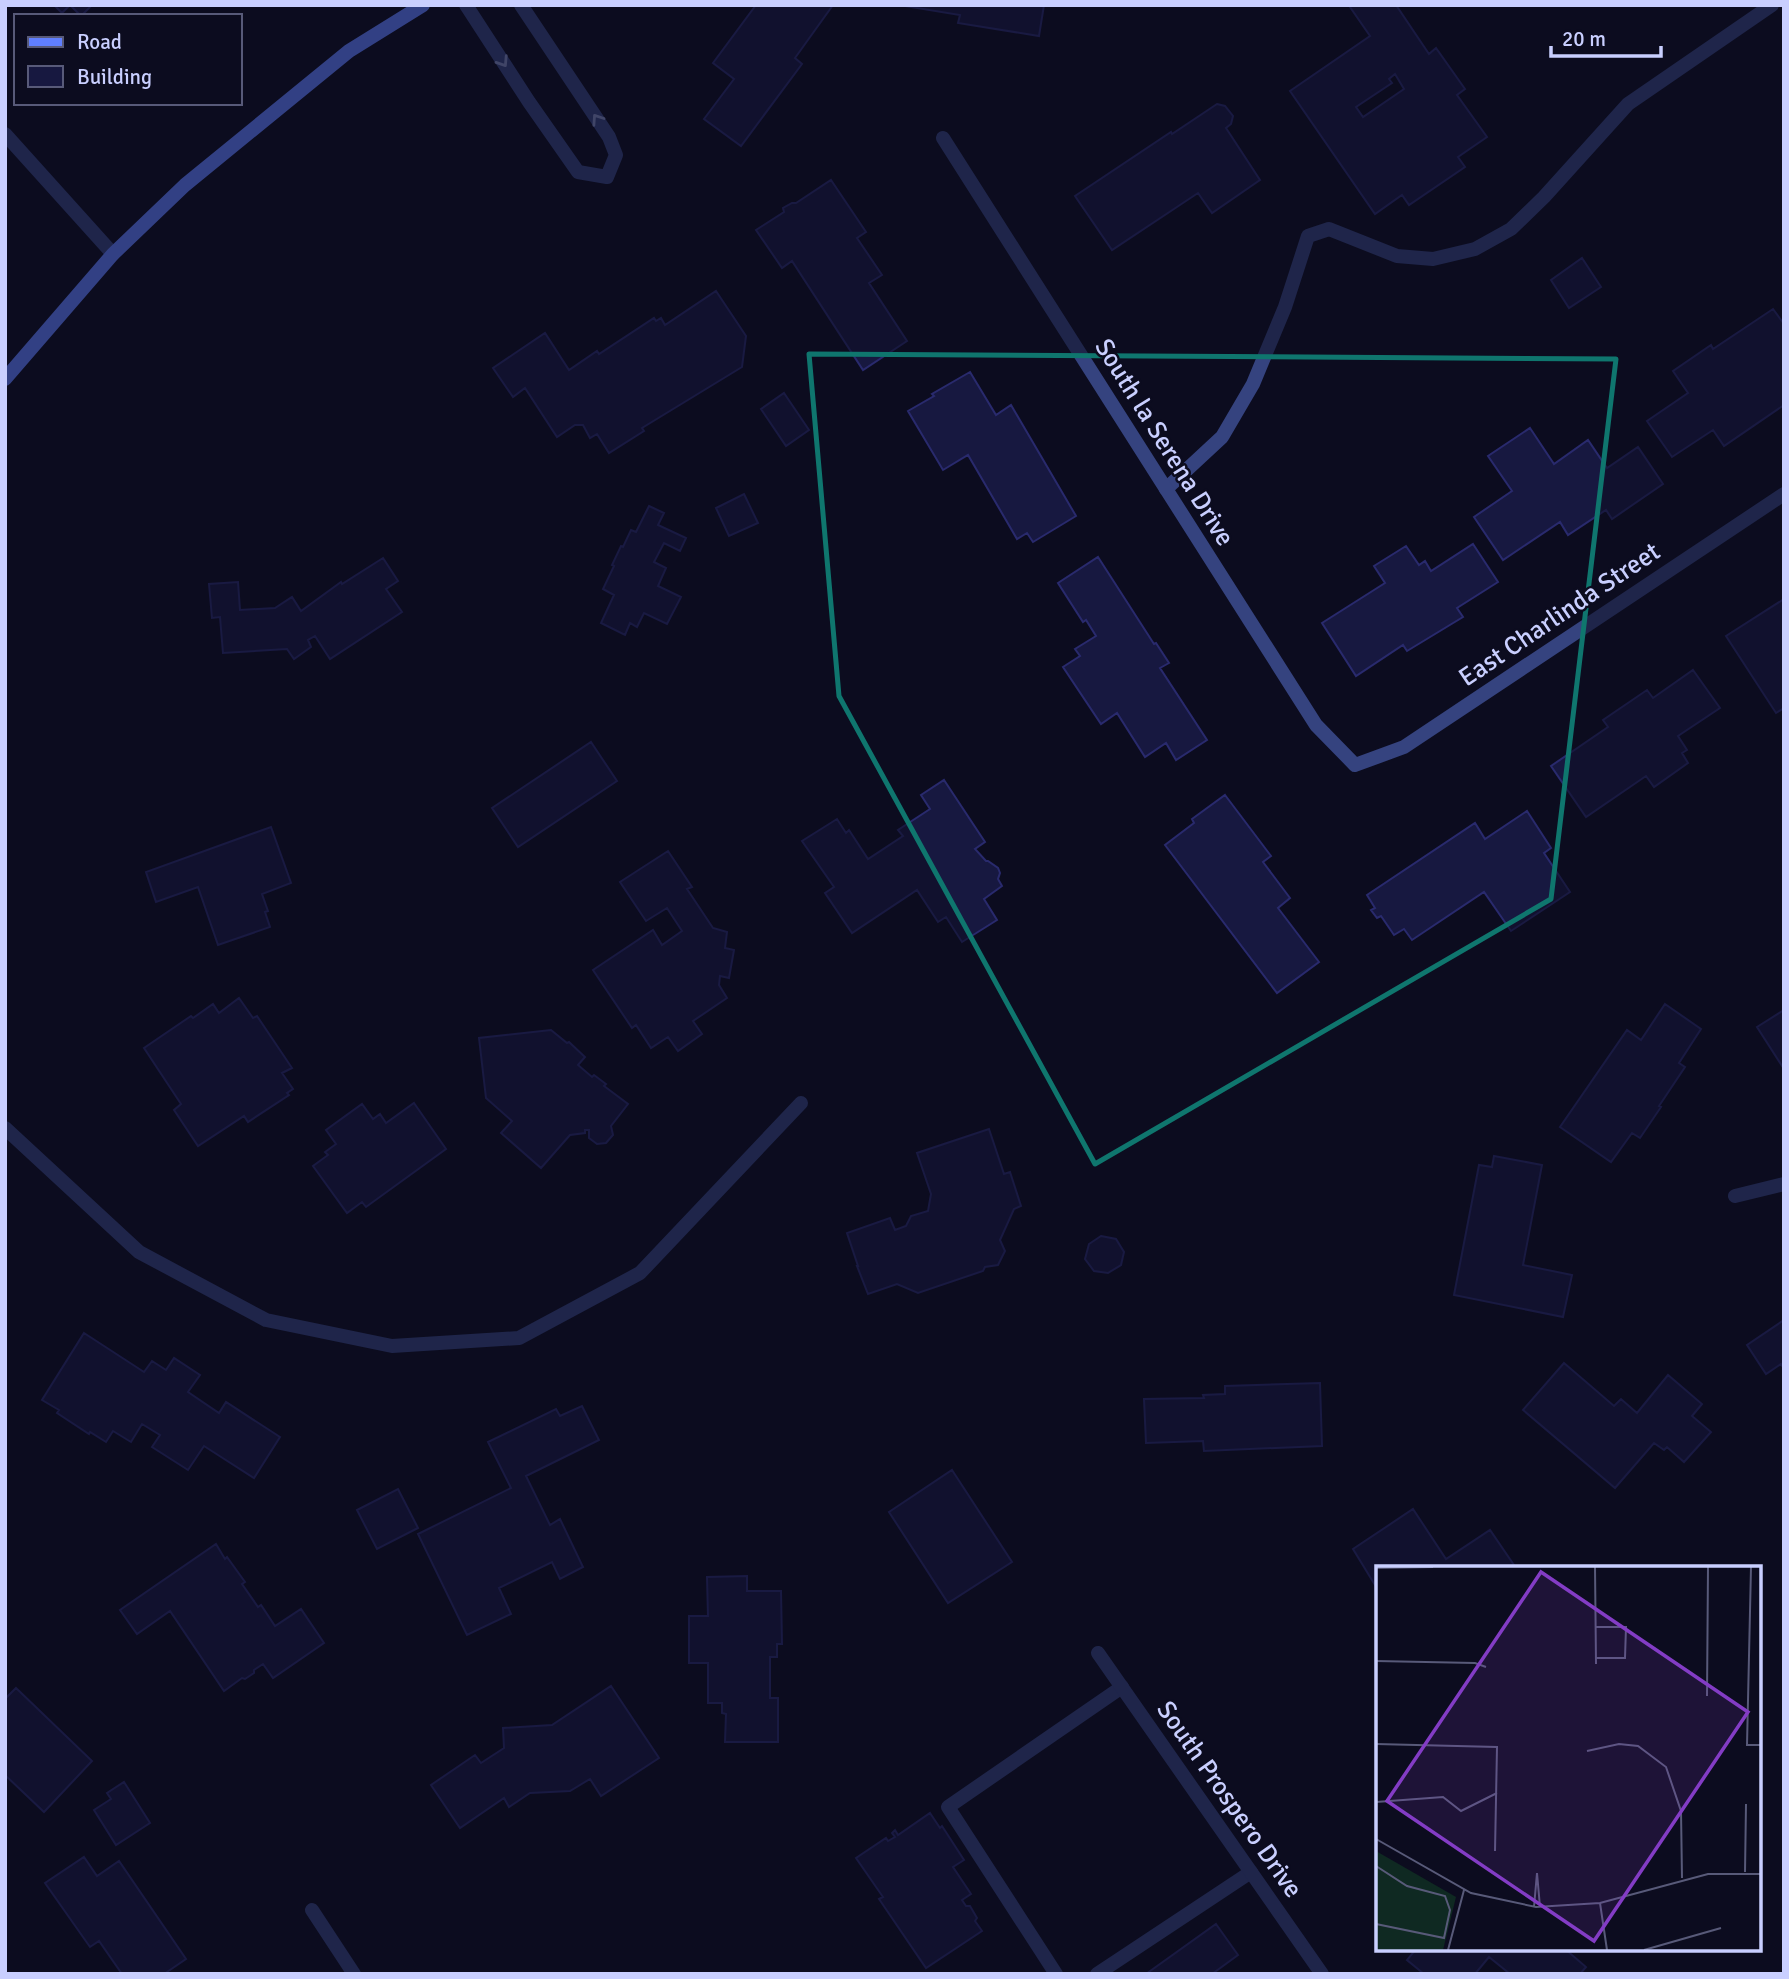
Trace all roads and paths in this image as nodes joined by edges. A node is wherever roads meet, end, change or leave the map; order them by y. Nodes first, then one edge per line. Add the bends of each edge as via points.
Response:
1 (423, 5) edge
2 (466, 5) edge
3 (522, 5) edge
4 (1772, 5) edge
5 (5, 134) edge
6 (943, 138) dead end
7 (113, 254) junction
8 (5, 379) edge
9 (1166, 489) junction
10 (1784, 494) edge
11 (1355, 765) joint
12 (801, 1103) dead end
13 (5, 1128) edge
14 (1784, 1184) edge
15 (1735, 1196) dead end
16 (1098, 1653) dead end
17 (1122, 1687) junction
18 (1251, 1872) junction
19 (312, 1910) dead end
20 (354, 1974) edge
21 (1056, 1974) edge
22 (1097, 1974) edge
23 (1322, 1974) edge

1 - 7 main road via 349,51 185,185
2 -> 3 street via 578,172 607,177 616,155 609,136
4 - 9 street via 1628,104 1511,229 1475,249 1433,259 1397,256 1329,229 1308,236 1253,384 1222,437
5 - 7 street
6 - 9 street, South la Serena Drive
7 - 8 main road
9 - 11 street, South la Serena Drive via 1316,725
10 - 11 street, East Charlinda Street via 1404,747
12 - 13 street via 640,1273 519,1338 392,1346 266,1320 139,1252
14 - 15 street
16 - 17 street, South Prospero Drive
17 - 18 street, South Prospero Drive
17 - 21 street via 948,1807
18 - 22 street
18 - 23 street, South Prospero Drive
19 - 20 street

